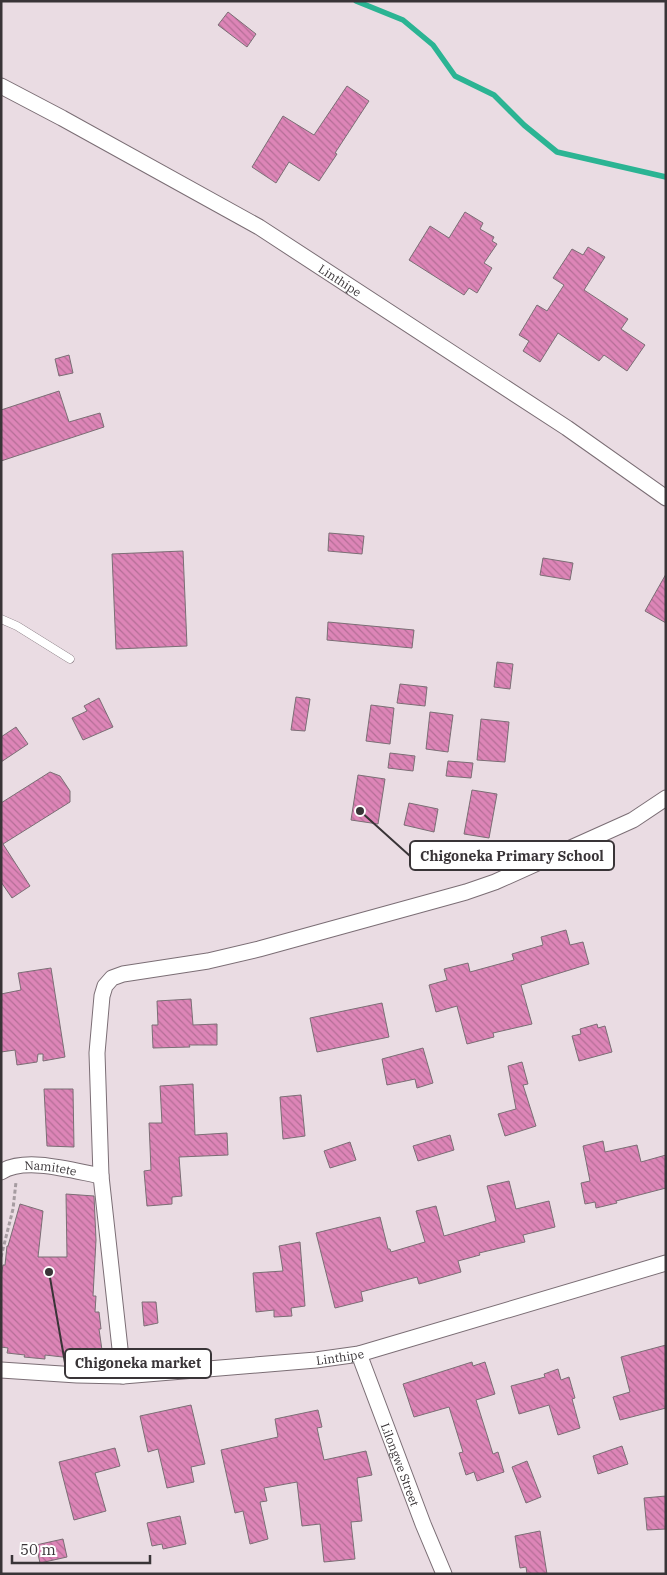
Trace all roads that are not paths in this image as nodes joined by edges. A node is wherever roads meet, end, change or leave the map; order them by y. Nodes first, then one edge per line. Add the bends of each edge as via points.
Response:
1 (1, 86) edge
2 (666, 498) edge
3 (1, 619) edge
4 (70, 659) dead end
5 (666, 798) edge
6 (1, 1172) edge
7 (101, 1176) junction
8 (666, 1263) edge
9 (359, 1354) junction
10 (1, 1370) edge
11 (123, 1376) junction
12 (444, 1574) edge

1 - 2 street, Linthipe via 259,227 566,428
3 - 4 lane
5 - 7 street via 624,824 496,882 466,892 217,959 112,978 102,996 97,1053
6 - 7 street, Namitete via 18,1165 33,1165
7 - 11 street
8 - 9 street, Linthipe
9 - 11 street, Linthipe
9 - 12 street, Lilongwe Street
10 - 11 street, Linthipe

